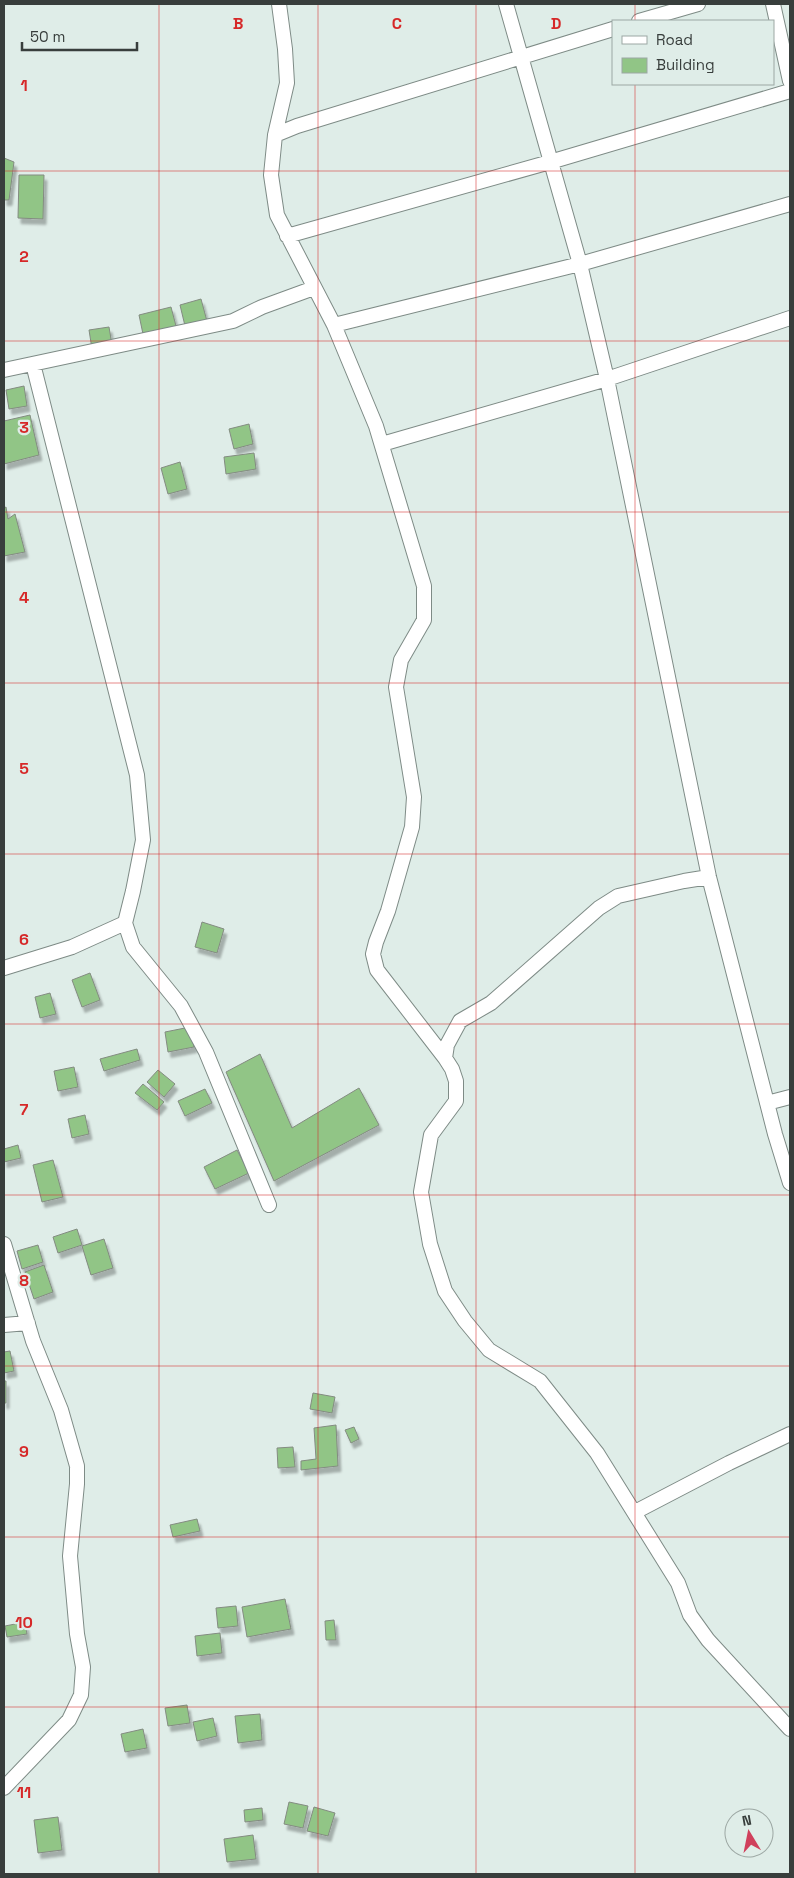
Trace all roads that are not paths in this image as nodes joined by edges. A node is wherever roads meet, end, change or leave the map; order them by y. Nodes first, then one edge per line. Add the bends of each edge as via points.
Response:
1 (279, 4) edge
2 (506, 4) edge
3 (698, 4) edge
4 (773, 4) edge
5 (642, 20) edge
6 (612, 29) edge
7 (520, 57) junction
8 (790, 81) edge
9 (790, 90) edge
10 (275, 135) junction
11 (550, 162) junction
12 (790, 204) edge
13 (287, 236) junction
14 (580, 264) junction
15 (314, 288) junction
16 (790, 318) edge
17 (334, 324) junction
18 (33, 364) junction
19 (4, 370) edge
20 (607, 379) junction
21 (382, 444) junction
22 (710, 877) junction
23 (125, 923) junction
24 (4, 968) edge
25 (445, 1058) junction
26 (790, 1097) edge
27 (767, 1104) junction
28 (790, 1184) edge
29 (269, 1205) dead end
30 (4, 1244) edge
31 (28, 1323) junction
32 (4, 1325) edge
33 (790, 1434) edge
34 (635, 1512) junction
35 (790, 1729) edge
36 (4, 1788) edge

1 - 10 street via 287,83
2 - 7 street
3 - 5 street
4 - 8 street
6 - 7 street
7 - 10 street
7 - 11 street
9 - 11 street
10 - 13 street via 271,175 277,216
11 - 13 street
11 - 14 street
12 - 14 street
13 - 15 street
14 - 17 street
14 - 20 street
15 - 17 street
15 - 18 street via 233,320
16 - 20 street
17 - 21 street
18 - 19 street
18 - 23 street via 137,775 143,840
20 - 21 street
20 - 22 street
21 - 25 street via 424,586 424,620 402,660 396,687 414,798 412,827 373,954 377,970
22 - 25 street via 618,896 600,908 491,1003 460,1021 447,1044
22 - 27 street
23 - 24 street via 72,947
23 - 29 street via 134,947 181,1006 206,1052
25 - 34 street via 456,1081 456,1100 431,1136 421,1192 430,1244 445,1291 489,1350 540,1381 597,1453
26 - 27 street
27 - 28 street
30 - 31 street
31 - 32 street
31 - 36 street via 61,1410 77,1466 70,1556 83,1667 81,1695 69,1720
33 - 34 street
34 - 35 street via 678,1583 694,1621

